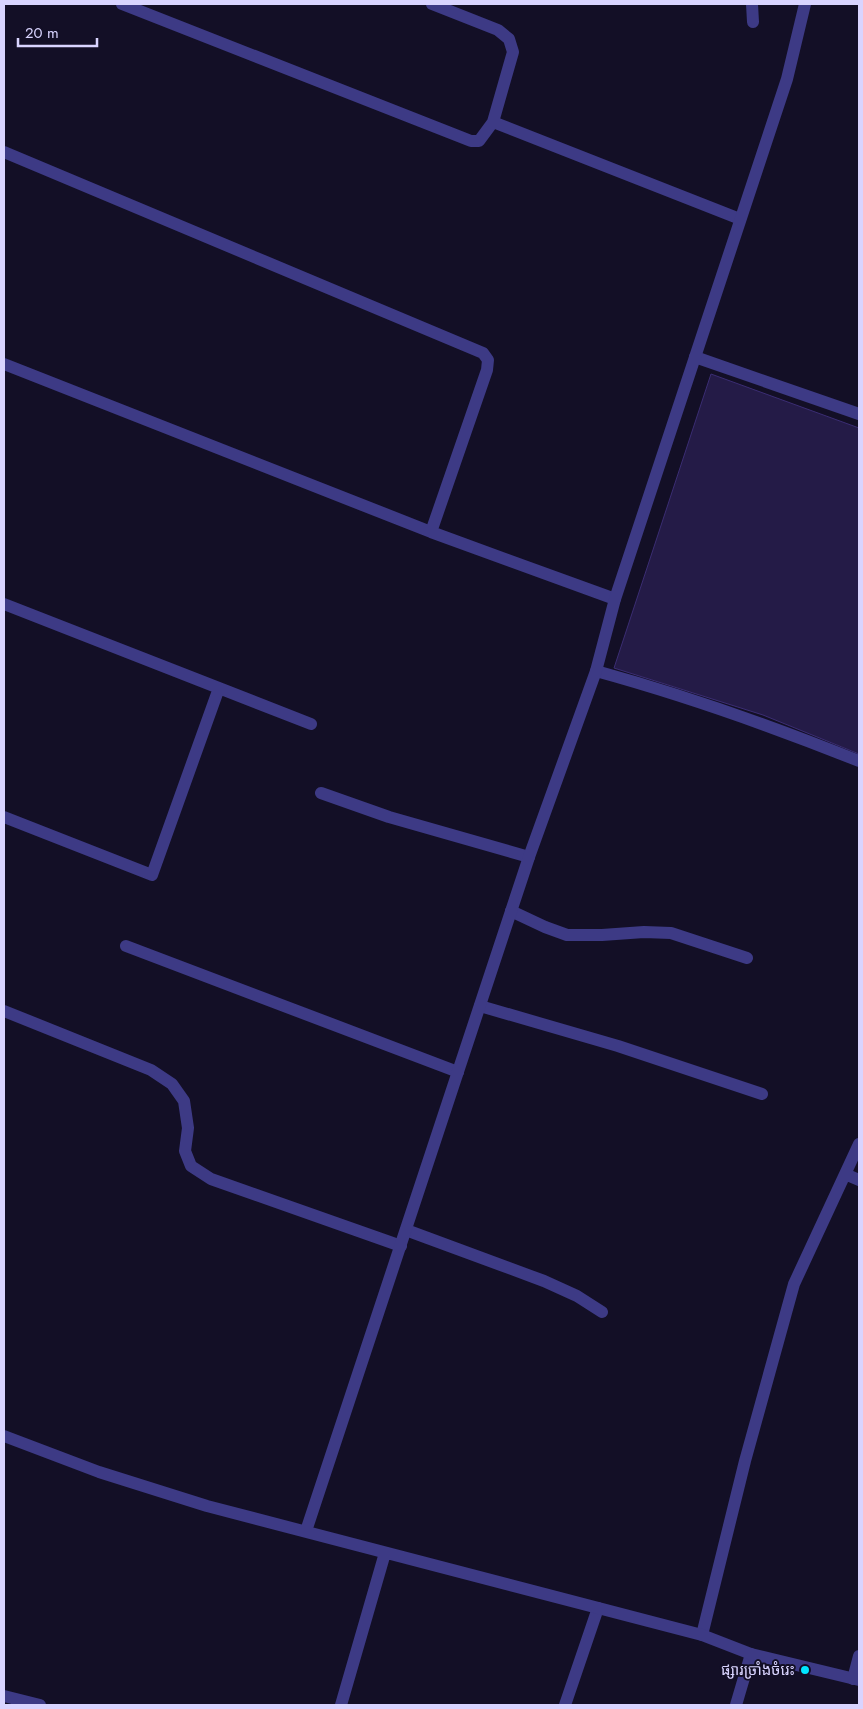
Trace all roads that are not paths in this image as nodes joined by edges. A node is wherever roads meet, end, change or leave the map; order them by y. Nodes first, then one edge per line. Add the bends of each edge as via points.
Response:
1 (122, 4) edge
2 (432, 4) edge
3 (752, 4) edge
4 (805, 4) edge
5 (753, 22) dead end
6 (493, 122) junction
7 (4, 152) edge
8 (740, 220) junction
9 (694, 357) junction
10 (4, 364) edge
11 (859, 414) edge
12 (431, 532) junction
13 (615, 598) junction
14 (4, 604) edge
15 (596, 671) junction
16 (219, 688) junction
17 (311, 724) dead end
18 (859, 760) edge
19 (321, 793) dead end
20 (4, 816) edge
21 (529, 857) junction
22 (512, 911) junction
23 (126, 946) dead end
24 (747, 958) dead end
25 (480, 1006) junction
26 (4, 1011) edge
27 (458, 1072) junction
28 (762, 1094) dead end
29 (859, 1144) edge
30 (845, 1174) junction
31 (859, 1180) edge
32 (406, 1230) junction
33 (401, 1246) junction
34 (602, 1312) dead end
35 (4, 1436) edge
36 (306, 1531) junction
37 (385, 1553) junction
38 (598, 1608) junction
39 (702, 1635) junction
40 (751, 1654) junction
41 (859, 1656) edge
42 (856, 1679) edge
43 (4, 1696) edge
44 (40, 1705) edge
45 (341, 1705) edge
46 (565, 1705) edge
47 (736, 1705) edge

1 - 6 street via 471,141 479,141
2 - 6 street via 498,30 509,39 513,52
3 - 5 street
4 - 8 street via 787,79
6 - 8 street
7 - 12 street via 483,353 488,360 487,370
8 - 9 street
9 - 11 street
9 - 13 street
10 - 12 street
12 - 13 street
13 - 15 street
14 - 16 street
15 - 18 street via 728,713
15 - 21 street
16 - 17 street
16 - 20 street via 152,876
19 - 21 street via 389,817
21 - 22 street
22 - 24 street via 567,935 671,933
22 - 25 street
23 - 27 street
25 - 27 street
25 - 28 street via 618,1046
26 - 33 street via 151,1070 172,1084 184,1101 188,1128 185,1151 191,1166 211,1179
27 - 32 street
29 - 30 street
30 - 31 street
30 - 39 street via 794,1284
32 - 33 street
32 - 34 street via 544,1281
33 - 36 street
35 - 36 street via 100,1472 207,1506
36 - 37 street
37 - 38 street
37 - 45 street
38 - 39 street
38 - 46 street
39 - 40 street
40 - 42 street
40 - 47 street
41 - 42 street
43 - 44 street

